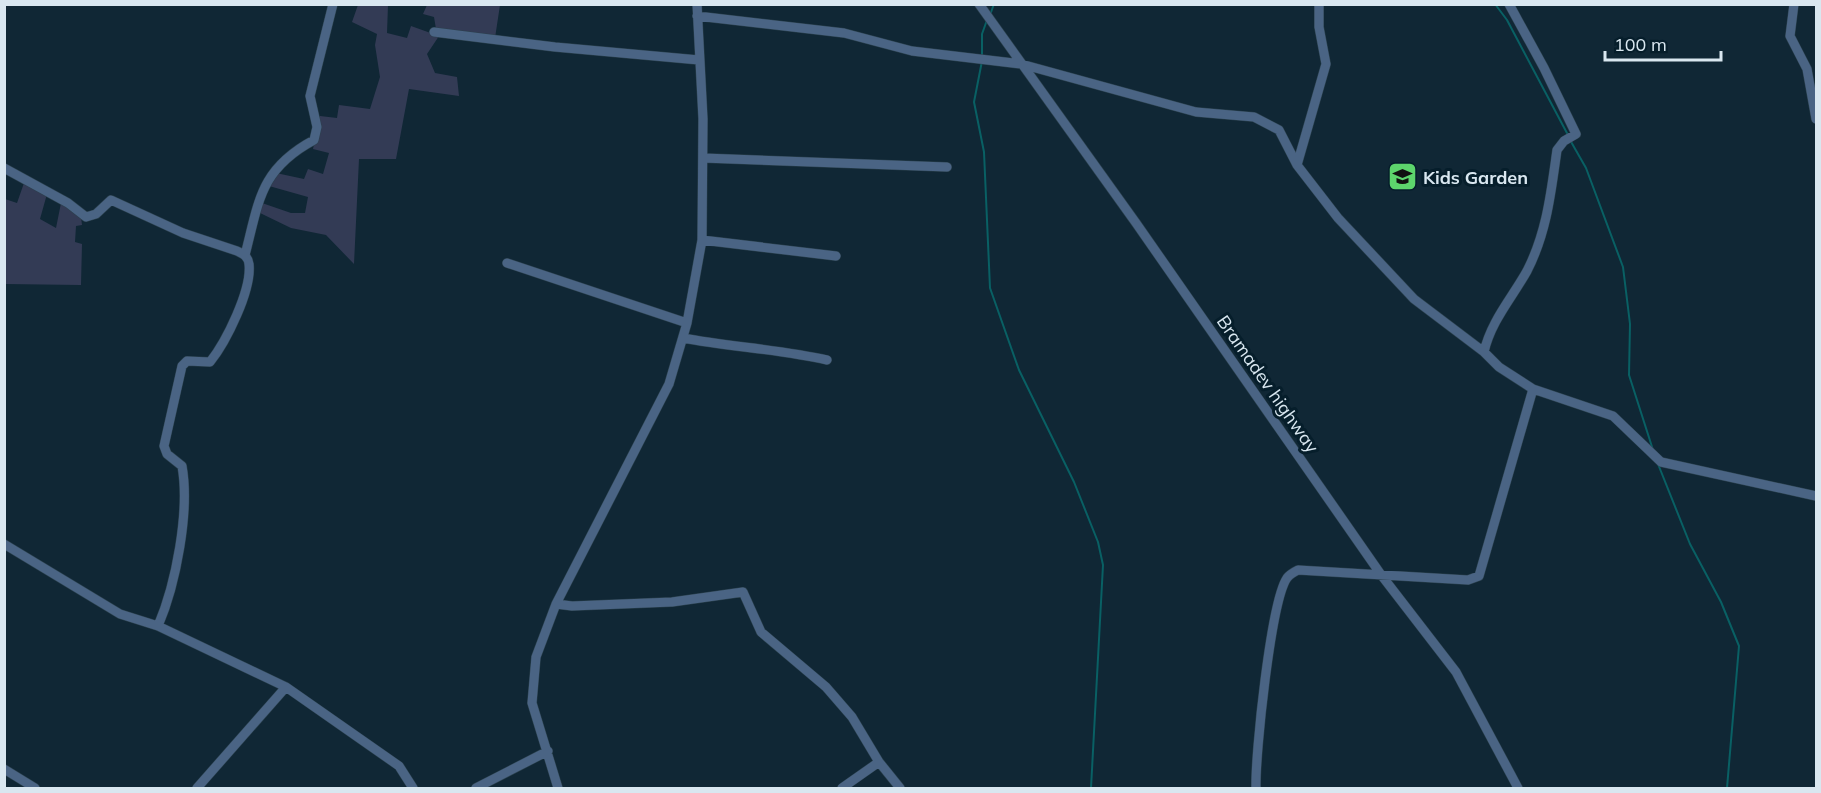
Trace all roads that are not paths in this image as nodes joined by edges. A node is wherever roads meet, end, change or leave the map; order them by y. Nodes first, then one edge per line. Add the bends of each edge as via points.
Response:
1 (333, 4) edge
2 (697, 4) edge
3 (980, 4) edge
4 (1319, 4) edge
5 (1509, 4) edge
6 (1794, 4) edge
7 (697, 16) junction
8 (434, 32) dead end
9 (699, 60) junction
10 (1021, 64) junction
11 (1816, 119) edge
12 (703, 158) junction
13 (1297, 165) junction
14 (947, 166) dead end
15 (4, 168) edge
16 (702, 240) junction
17 (245, 255) junction
18 (836, 256) dead end
19 (507, 263) dead end
20 (687, 323) junction
21 (683, 338) junction
22 (1484, 352) junction
23 (826, 360) dead end
24 (1533, 389) junction
25 (1816, 496) edge
26 (4, 544) edge
27 (1382, 576) junction
28 (556, 604) junction
29 (158, 626) junction
30 (286, 687) junction
31 (548, 750) junction
32 (879, 762) junction
33 (4, 769) edge
34 (34, 789) edge
35 (196, 789) edge
36 (413, 789) edge
37 (476, 789) edge
38 (558, 789) edge
39 (842, 789) edge
40 (900, 789) edge
41 (1256, 789) edge
42 (1518, 789) edge

1 - 17 street via 310,96 317,127 314,140 296,150 270,174
2 - 7 street
3 - 10 street, Bramadev highway
4 - 13 street via 1326,64
5 - 22 street via 1576,134 1557,150 1545,230 1527,271 1488,333
6 - 11 street via 1790,36 1807,69
7 - 9 street
7 - 10 street via 844,33 912,51
8 - 9 street
9 - 12 street
10 - 13 street via 1196,112 1254,117 1279,130
10 - 27 street, Bramadev highway
12 - 14 street
12 - 16 street
13 - 22 street via 1338,218 1414,299
15 - 17 street via 87,217 111,200 183,233
16 - 18 street
16 - 20 street
17 - 29 street via 249,263 245,290 233,322 220,351 210,362 187,361 182,366 165,437 167,454 182,466 185,483 176,568
19 - 20 street
20 - 21 street
21 - 23 street
21 - 28 street via 669,384
22 - 24 street via 1499,368
24 - 25 street via 1613,416 1661,462
24 - 27 street via 1479,576 1468,580
26 - 29 street via 94,601
27 - 41 street via 1298,570 1288,576 1282,587 1269,659
27 - 42 street, Bramadev highway via 1456,672
28 - 31 street via 536,657 532,703
28 - 32 street via 672,603 743,592 761,633 826,687 852,717
29 - 30 street
30 - 35 street
30 - 36 street via 399,766
31 - 37 street
31 - 38 street
32 - 39 street
32 - 40 street
33 - 34 street

